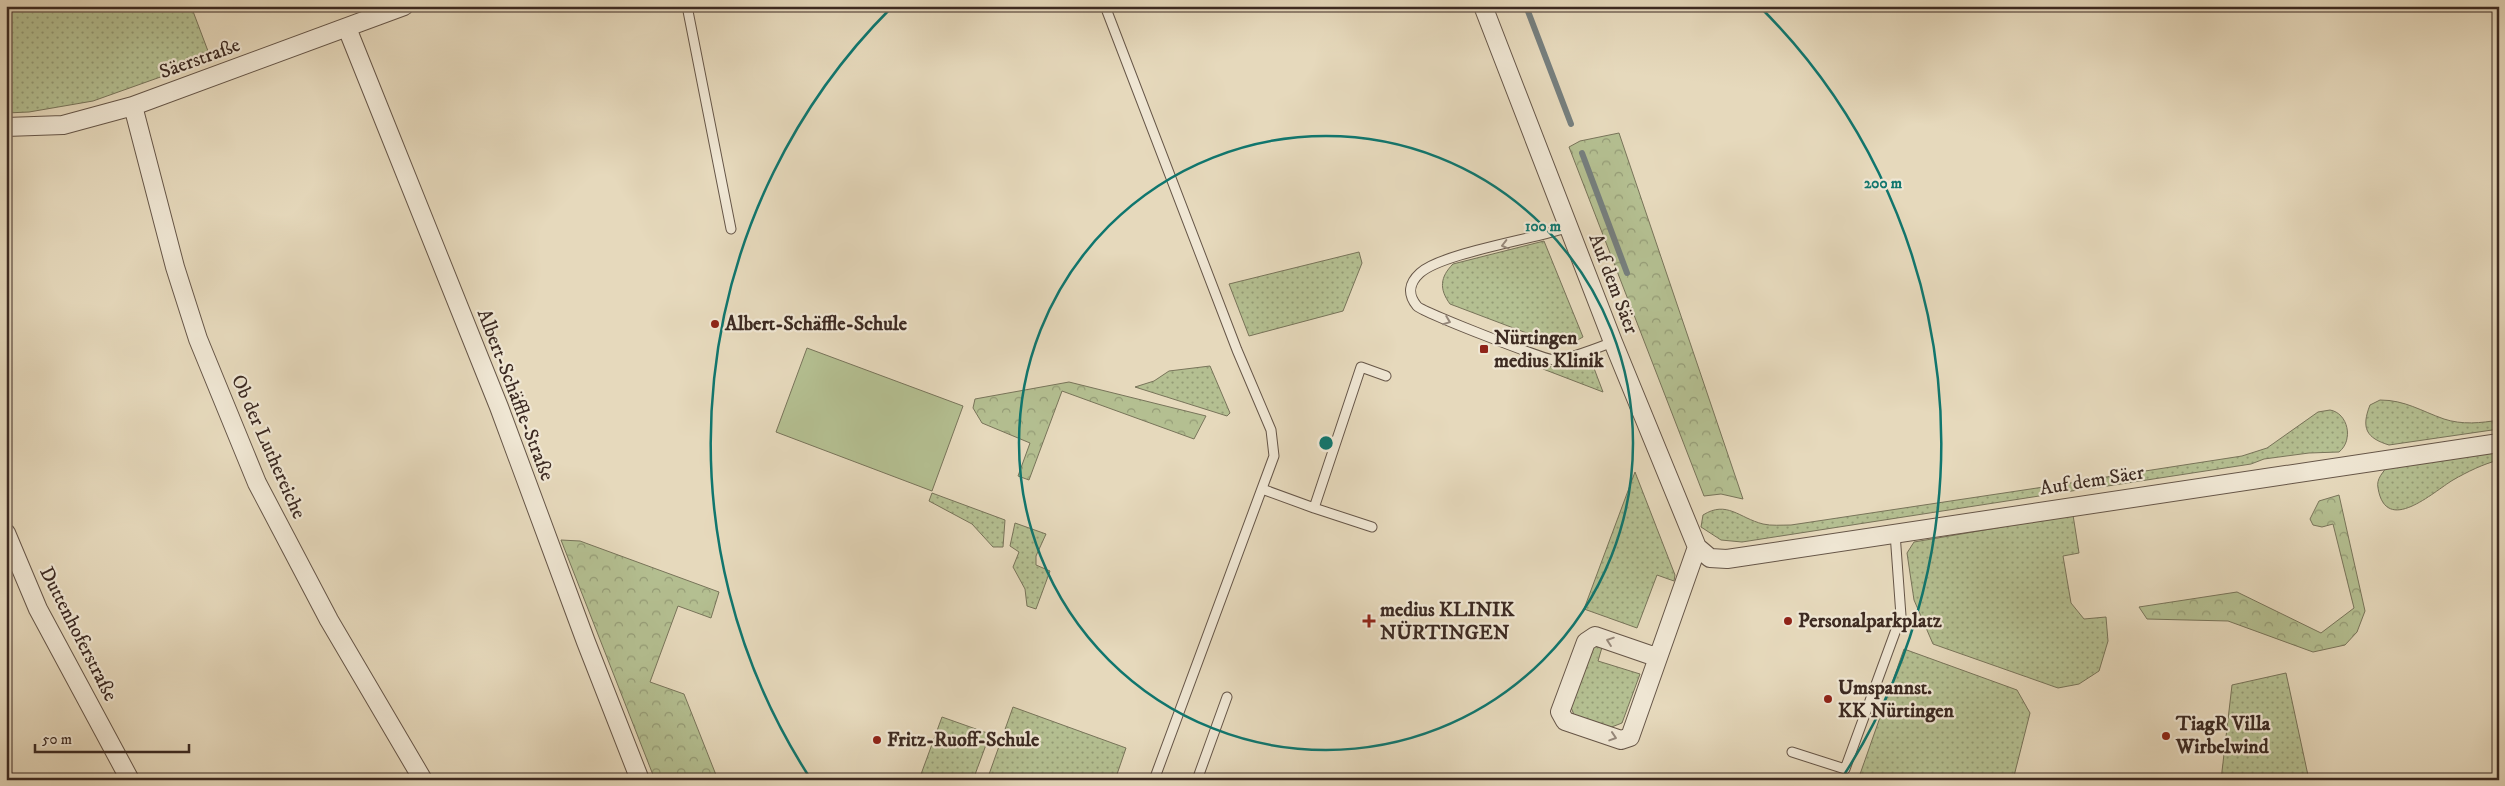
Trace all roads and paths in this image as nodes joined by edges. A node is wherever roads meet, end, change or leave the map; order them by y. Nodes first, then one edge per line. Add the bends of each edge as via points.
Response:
1 (404, 6) edge
2 (687, 6) edge
3 (1105, 6) edge
4 (1483, 6) edge
5 (347, 28) junction
6 (133, 106) junction
7 (6, 127) edge
8 (1569, 227) junction
9 (731, 228) dead end
10 (1613, 342) junction
11 (1386, 376) dead end
12 (2499, 442) edge
13 (1262, 489) junction
14 (1314, 508) junction
15 (1372, 527) dead end
16 (6, 533) edge
17 (1895, 533) junction
18 (1697, 547) junction
19 (1656, 657) junction
20 (1228, 697) dead end
21 (1792, 752) dead end
22 (130, 780) edge
23 (423, 780) edge
24 (640, 780) edge
25 (1154, 780) edge
26 (1197, 780) edge

1 - 5 street, Säerstraße
2 - 9 lane
3 - 13 lane via 1271,430 1274,456
4 - 8 street, Auf dem Säer
5 - 6 street, Säerstraße
5 - 24 street, Albert-Schäffle-Straße via 499,407
6 - 7 street, Säerstraße via 63,125
6 - 23 street, Ob der Luthereiche via 175,267 198,339 257,483 329,620
8 - 10 street, Auf dem Säer
8 -> 10 lane via 1445,260 1422,271 1414,279 1410,287 1411,297 1418,308 1440,319 1554,360
10 - 18 street, Auf dem Säer
11 - 14 lane via 1361,367
12 - 17 street, Auf dem Säer
13 - 14 lane
13 - 25 lane
14 - 15 lane
16 - 22 street, Duttenhoferstraße via 38,609
17 - 18 street, Auf dem Säer via 1727,559 1710,558
17 - 21 lane via 1901,616 1845,770
18 - 19 street
19 -> 19 street via 1595,636 1586,642 1560,712 1564,721 1621,740 1630,737
20 - 26 lane

